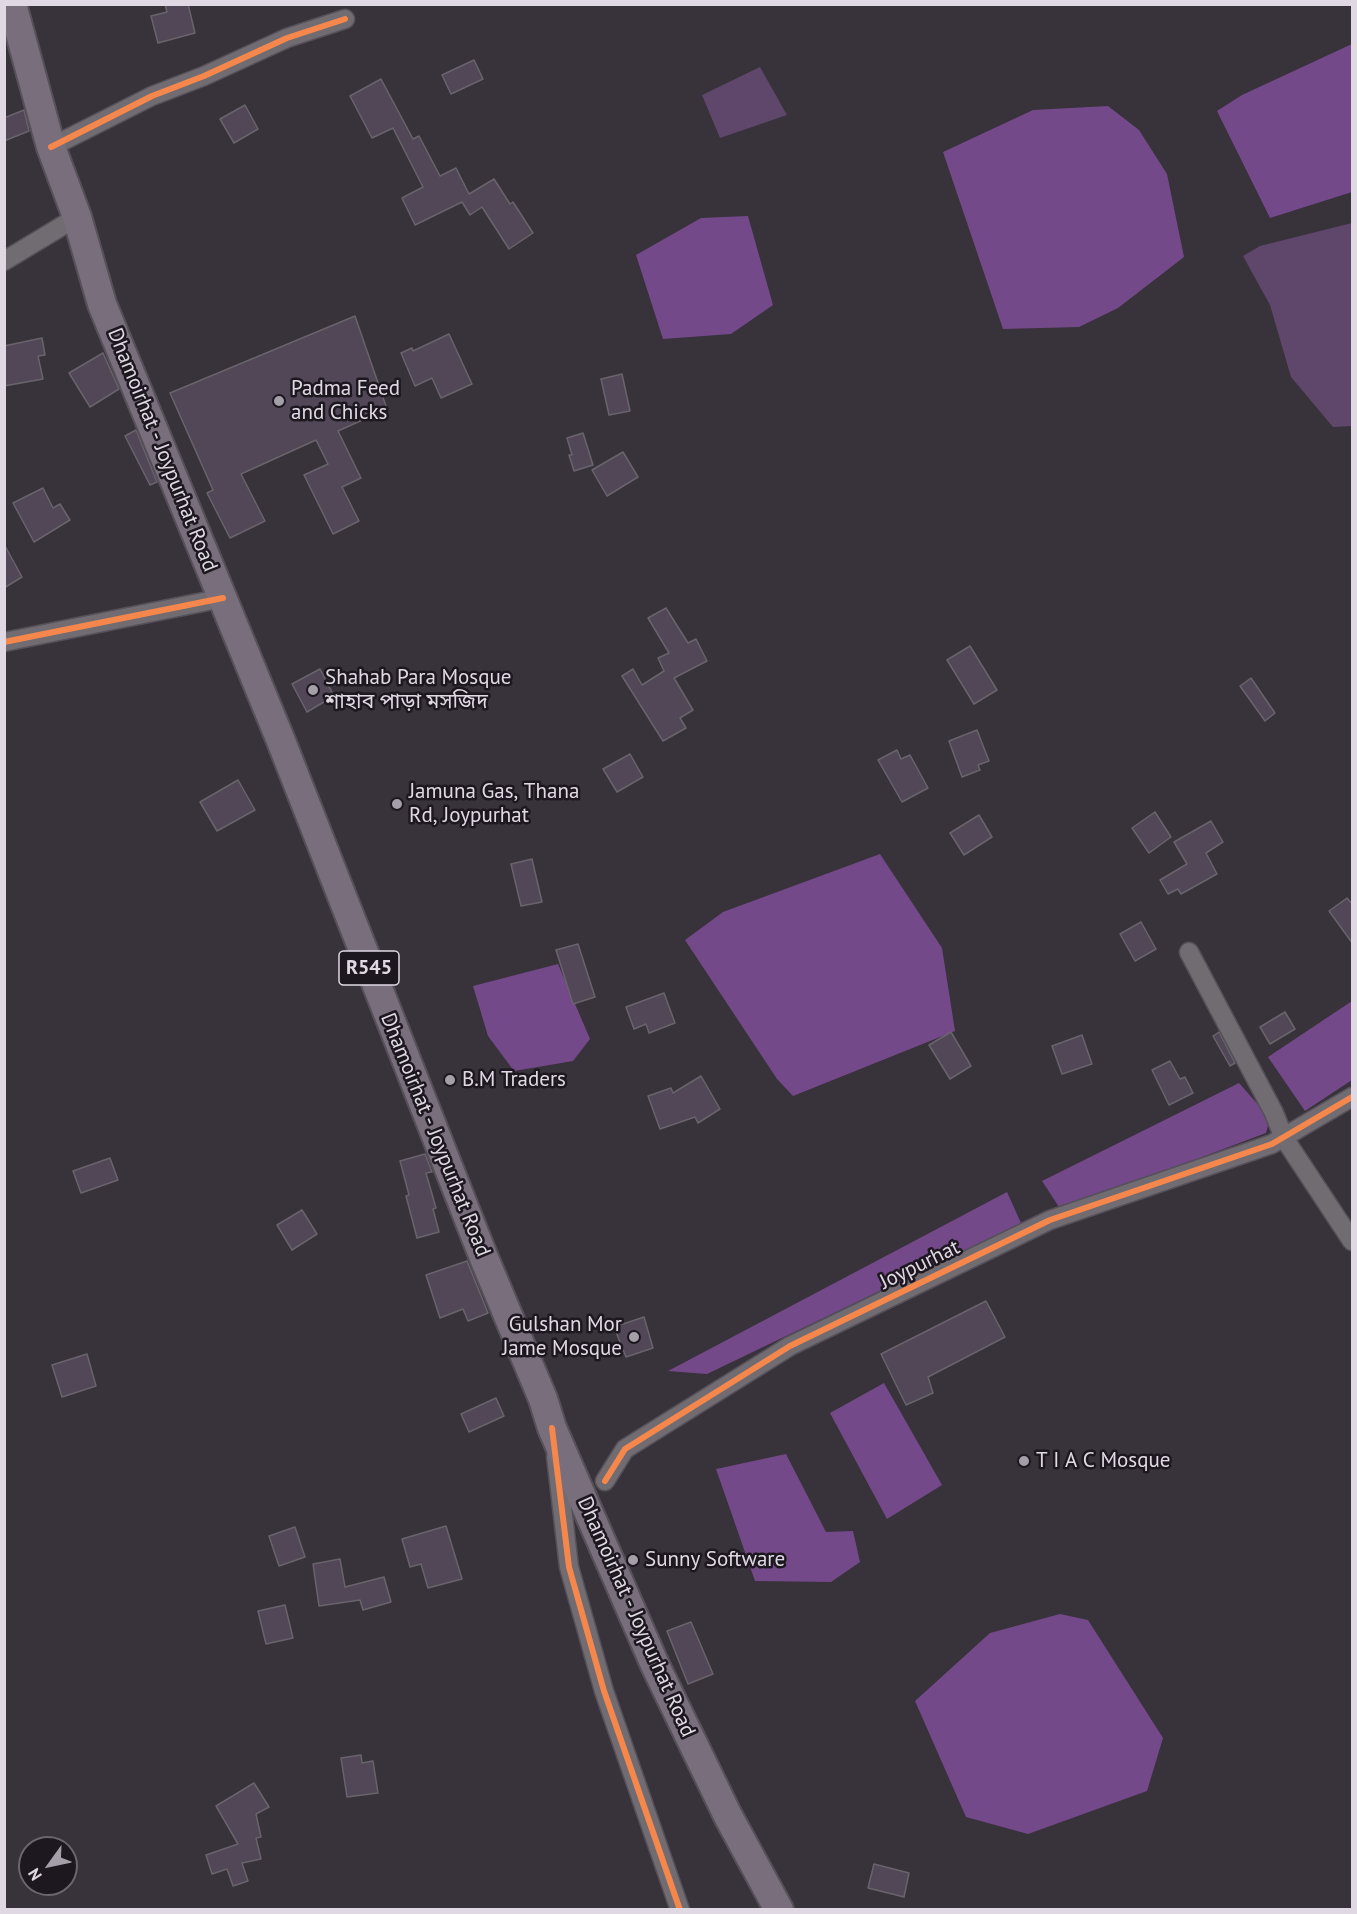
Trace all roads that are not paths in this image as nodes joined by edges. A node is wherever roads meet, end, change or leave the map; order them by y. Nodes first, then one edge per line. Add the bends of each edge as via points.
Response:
1 (12, 4) edge
2 (345, 19) dead end
3 (51, 147) junction
4 (77, 217) junction
5 (4, 261) edge
6 (223, 598) junction
7 (4, 642) edge
8 (1189, 952) dead end
9 (1353, 1097) edge
10 (1284, 1138) junction
11 (1353, 1241) edge
12 (552, 1428) junction
13 (605, 1481) dead end
14 (680, 1910) edge
15 (779, 1910) edge

1 - 3 main road, Dhamoirhat - Joypurhat Road / R545
2 - 3 street via 287,38 152,96
3 - 4 main road, Dhamoirhat - Joypurhat Road / R545
4 - 5 street
4 - 6 main road, Dhamoirhat - Joypurhat Road / R545 via 102,304
6 - 7 street
6 - 12 main road, Dhamoirhat - Joypurhat Road / R545
8 - 10 street
9 - 10 street, Joypurhat
10 - 11 street
10 - 13 street, Joypurhat via 1050,1220 790,1346 626,1449
12 - 14 street via 569,1567 604,1691
12 - 15 main road, Dhamoirhat - Joypurhat Road / R545 via 660,1676

